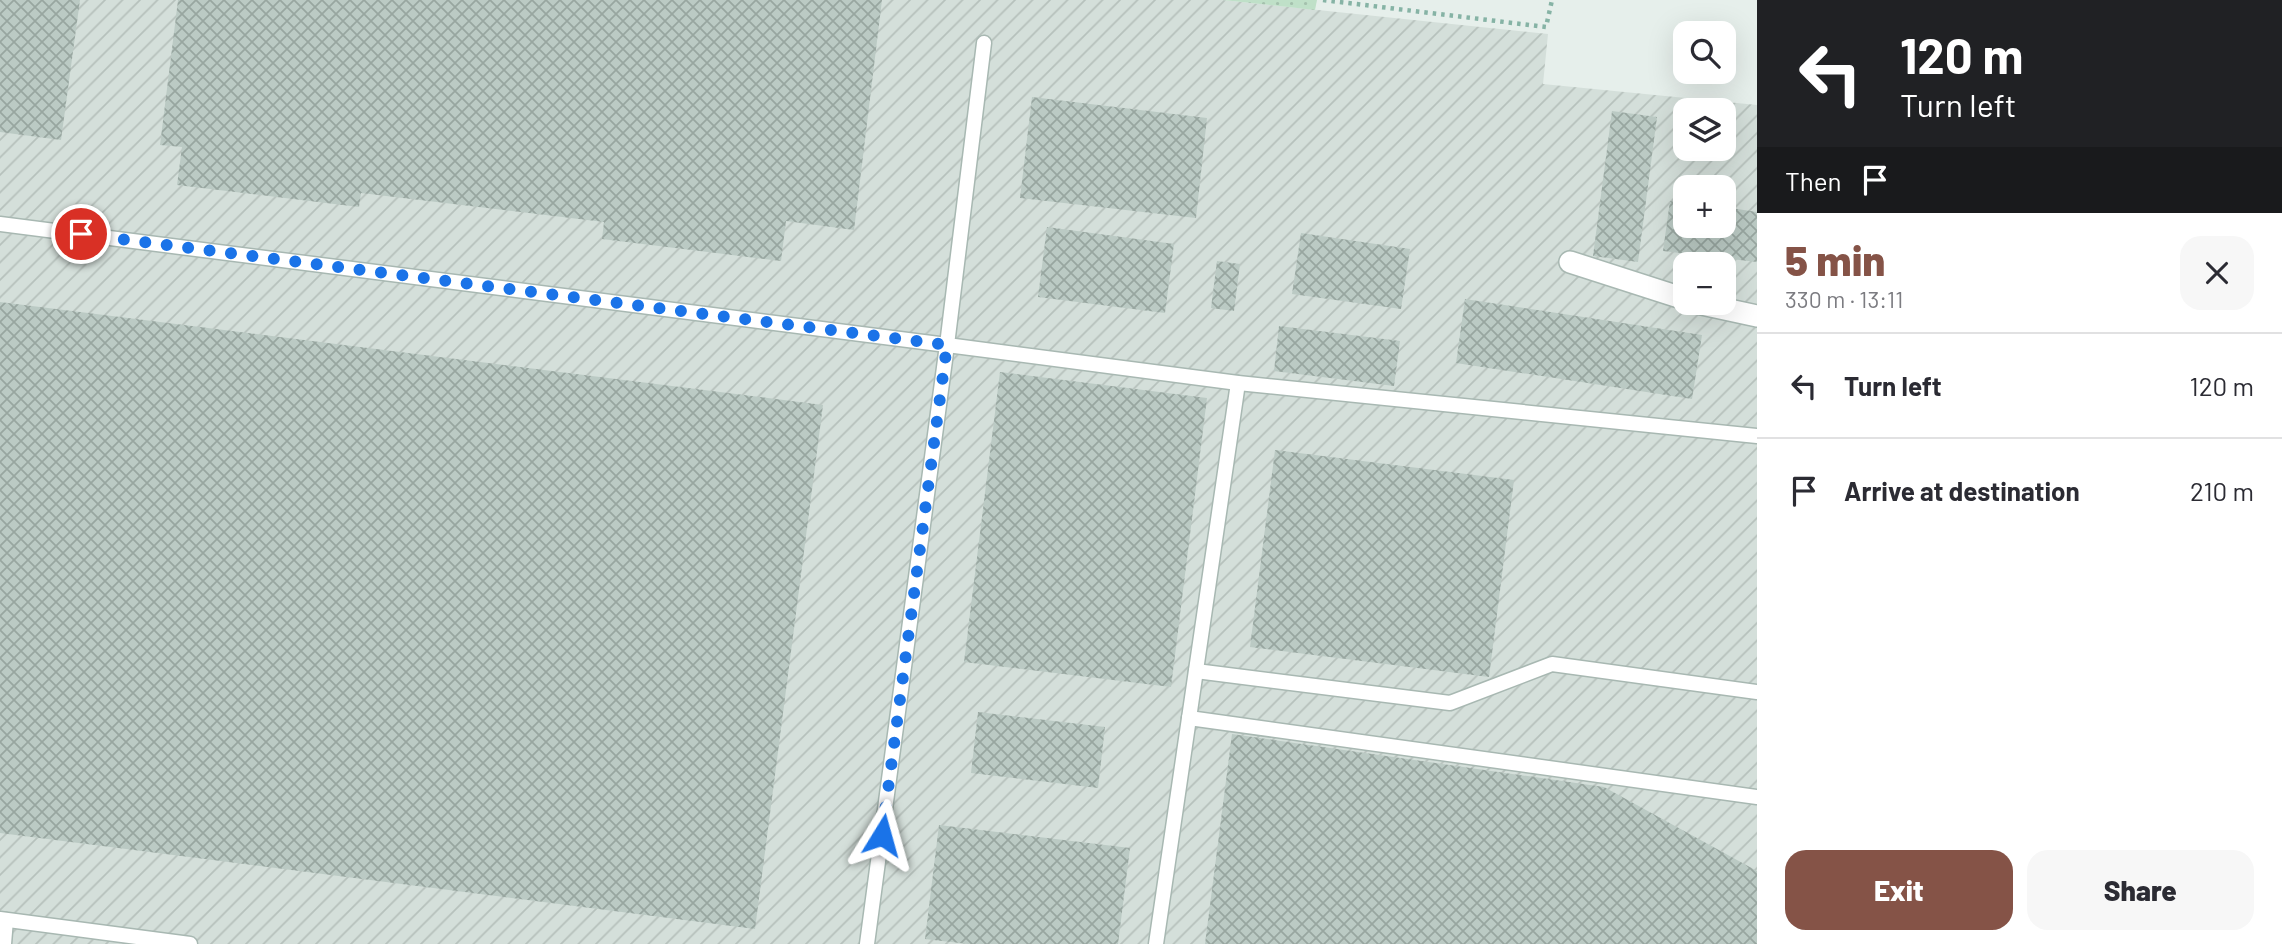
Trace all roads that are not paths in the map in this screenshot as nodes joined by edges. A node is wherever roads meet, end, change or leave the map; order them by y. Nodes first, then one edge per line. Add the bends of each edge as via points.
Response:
1 (984, 43) dead end
2 (0, 224) edge
3 (1570, 262) dead end
4 (1673, 295) edge
5 (1736, 311) edge
6 (1757, 316) edge
7 (947, 345) junction
8 (1238, 383) junction
9 (1757, 436) edge
10 (1196, 671) junction
11 (1757, 692) edge
12 (1189, 718) junction
13 (1757, 797) edge
14 (3, 920) edge
15 (4, 944) edge
16 (190, 944) edge
17 (867, 944) edge
18 (1156, 944) edge

1 - 7 lane
2 - 7 lane
3 - 4 street
5 - 6 street
7 - 8 lane
7 - 17 lane
8 - 9 lane
8 - 10 lane
10 - 11 lane via 1450,703 1552,664
10 - 12 lane
12 - 13 lane
12 - 18 lane
14 - 15 lane
14 - 16 lane

